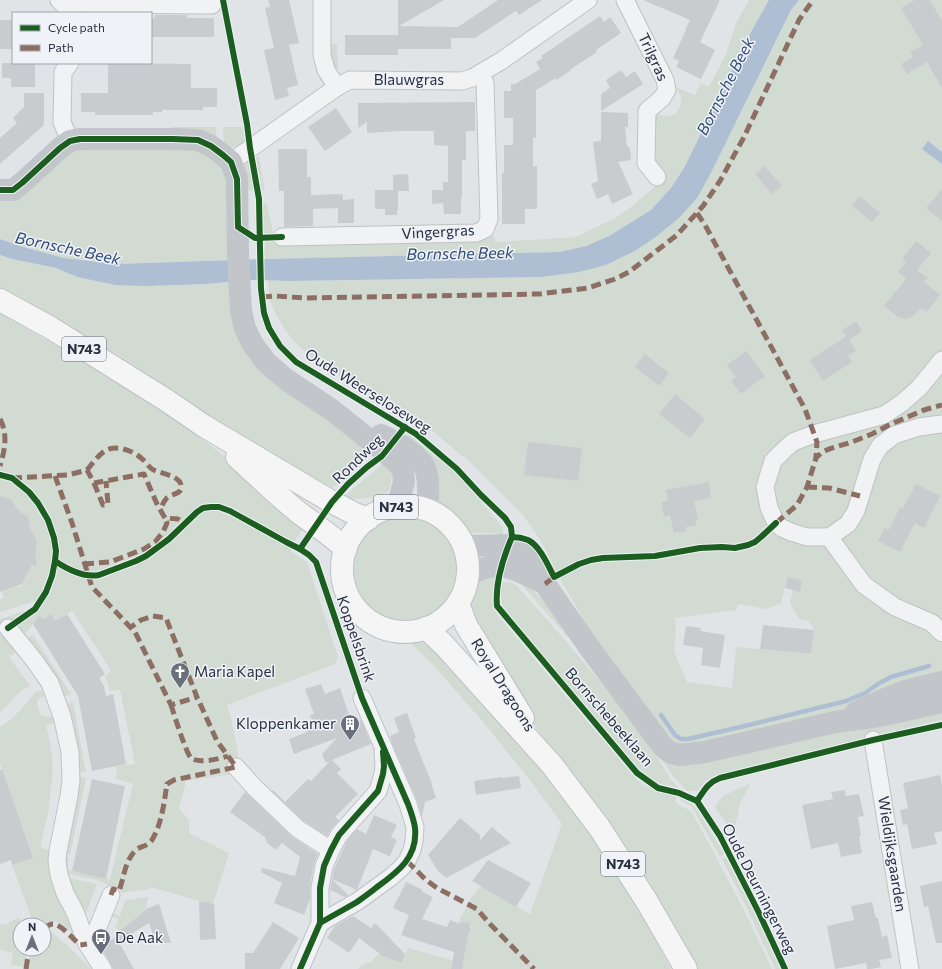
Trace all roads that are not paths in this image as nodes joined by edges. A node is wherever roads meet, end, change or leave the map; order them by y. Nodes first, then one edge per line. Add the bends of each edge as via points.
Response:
1 (322, 0) edge
2 (588, 0) edge
3 (625, 0) edge
4 (74, 4) edge
5 (212, 5) dead end
6 (69, 64) edge
7 (479, 74) junction
8 (337, 88) junction
9 (70, 141) junction
10 (231, 162) junction
11 (657, 176) dead end
12 (0, 190) edge
13 (282, 237) dead end
14 (0, 300) edge
15 (942, 360) edge
16 (332, 410) junction
17 (884, 415) junction
18 (942, 424) edge
19 (204, 426) junction
20 (894, 435) junction
21 (397, 507) junction
22 (427, 510) junction
23 (368, 519) junction
24 (829, 537) junction
25 (463, 546) junction
26 (346, 549) junction
27 (468, 575) junction
28 (545, 584) junction
29 (458, 603) junction
30 (8, 628) dead end
31 (426, 628) junction
32 (942, 633) edge
33 (942, 682) edge
34 (362, 698) dead end
35 (942, 702) edge
36 (835, 722) junction
37 (873, 740) dead end
38 (382, 744) junction
39 (552, 765) junction
40 (236, 767) dead end
41 (378, 791) junction
42 (405, 795) junction
43 (331, 850) junction
44 (111, 894) dead end
45 (320, 923) junction
46 (87, 944) junction
47 (103, 969) edge
48 (300, 969) edge
49 (686, 969) edge
50 (910, 969) edge

1 - 8 street via 322,55 326,70
2 - 7 street, Blauwgras
3 - 11 street, Trilgras via 665,80 667,90 647,111 646,163
4 - 5 street
6 - 9 street via 63,72 62,122
7 - 8 street, Blauwgras via 462,81 350,80
7 - 13 street, Vingergras via 485,83 489,219 485,229 476,233
8 - 10 street, Blauwgras
9 - 10 street via 198,140 211,146
9 - 12 street via 13,190
10 - 16 street via 237,179 240,293 245,328 266,362 287,380
14 - 19 main road, N743 via 57,332
15 - 17 street via 919,388
16 - 21 street via 399,464 404,482
16 - 22 street via 395,442 420,461 426,473
17 - 20 street
17 - 24 street via 793,442 773,461 765,487 769,508 776,523 782,528 807,537
18 - 20 street
19 - 23 main road, N743 via 332,502
19 - 26 main road, N743 via 275,492
20 - 24 street via 880,446 872,459 856,511 848,524
21 - 22 main road, N743
21 - 23 main road, N743
22 - 25 main road, N743 via 454,530
23 - 26 main road, N743 via 360,526
24 - 32 street via 864,585 895,607 932,623
25 - 27 main road, N743
25 - 28 street, Bornschebeeklaan via 508,545 520,548 535,563
26 - 31 main road, N743 via 342,570 344,584 355,607 365,617 390,630 406,632
27 - 28 street, Bornschebeeklaan via 501,566 524,573
27 - 29 main road, N743
28 - 36 street, Bornschebeeklaan via 664,748 671,753 680,755 705,752
29 - 31 main road, N743 via 445,617
29 - 39 main road, Royal Dragoons / N743 via 466,625
30 - 46 street via 50,683 62,716 70,752 71,780 57,861 65,893
31 - 39 main road, Royal Dragoons / N743
33 - 36 street, Bornschebeeklaan via 899,693
34 - 38 street, Koppelsbrink
35 - 36 street, Bornschebeeklaan via 880,716
37 - 50 street, Wieldijksgaarden
38 - 41 street, Koppelsbrink via 384,766
38 - 42 street, Koppelsbrink
39 - 49 main road, Royal Dragoons / N743 via 600,827
40 - 43 street via 298,829
41 - 42 street via 391,788
41 - 43 street, Koppelsbrink via 339,835
42 - 45 street, Koppelsbrink via 415,827 413,846 407,861 391,877 358,901
43 - 45 street, Koppelsbrink via 324,866 320,888
44 - 46 street via 93,939
45 - 48 street, Koppelsbrink
46 - 47 street

